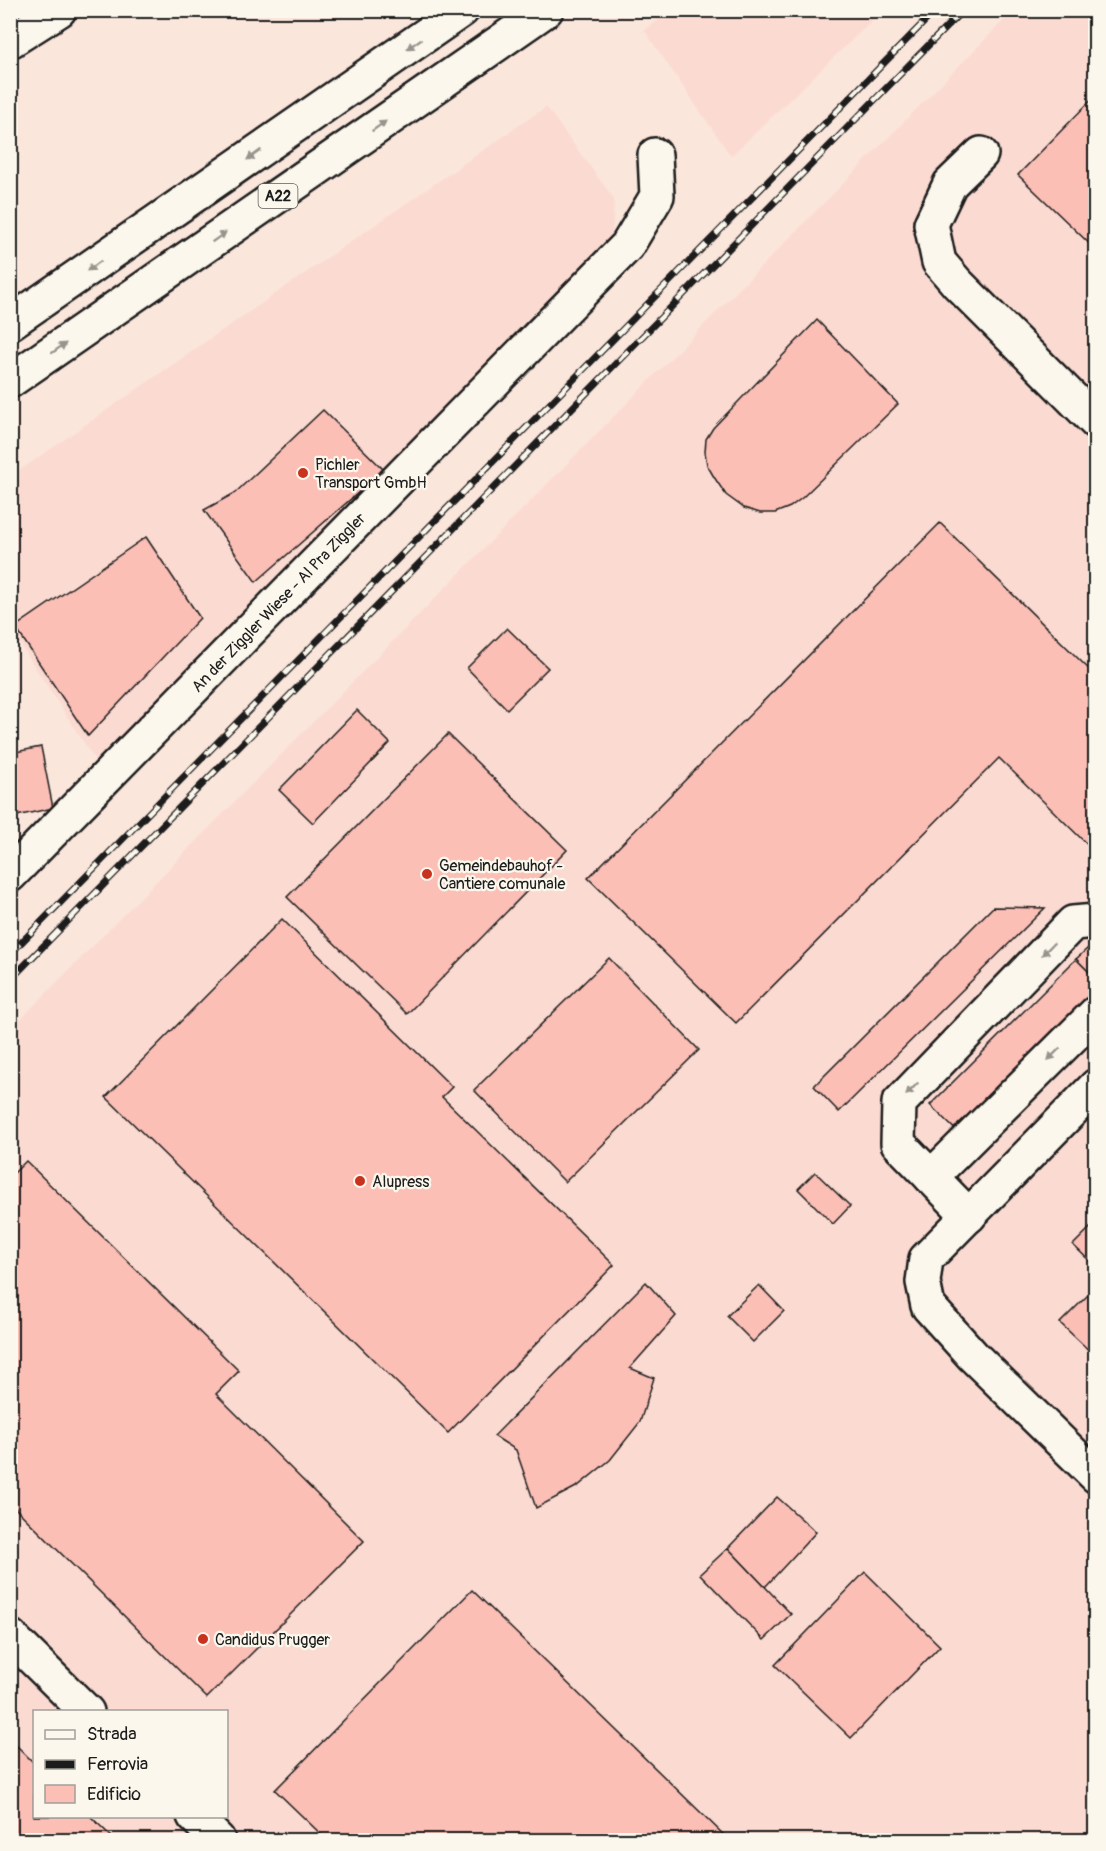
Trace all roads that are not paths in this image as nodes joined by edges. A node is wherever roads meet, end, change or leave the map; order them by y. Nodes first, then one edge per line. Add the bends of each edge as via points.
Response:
1 (59, 10) edge
2 (462, 10) edge
3 (546, 10) edge
4 (10, 41) edge
5 (981, 154) dead end
6 (656, 155) dead end
7 (10, 323) edge
8 (10, 381) edge
9 (1095, 422) edge
10 (10, 875) edge
11 (1095, 921) edge
12 (1095, 1013) edge
13 (1095, 1086) edge
14 (931, 1177) junction
15 (969, 1216) junction
16 (1095, 1476) edge
17 (10, 1636) edge
18 (85, 1710) edge
19 (196, 1818) edge
20 (218, 1840) edge

1 - 4 main road
2 -> 7 main road
8 -> 3 main road, A22
5 - 9 main road via 950,184 931,224 939,262
6 - 10 main road, An der Ziggler Wiese - Al Pra Ziggler via 657,196 627,246
11 -> 14 main road via 1073,923 899,1103 898,1143
12 -> 14 main road
13 - 15 main road
14 - 15 main road
15 - 16 main road via 926,1259 923,1282 928,1306
17 - 18 main road
19 - 20 main road

